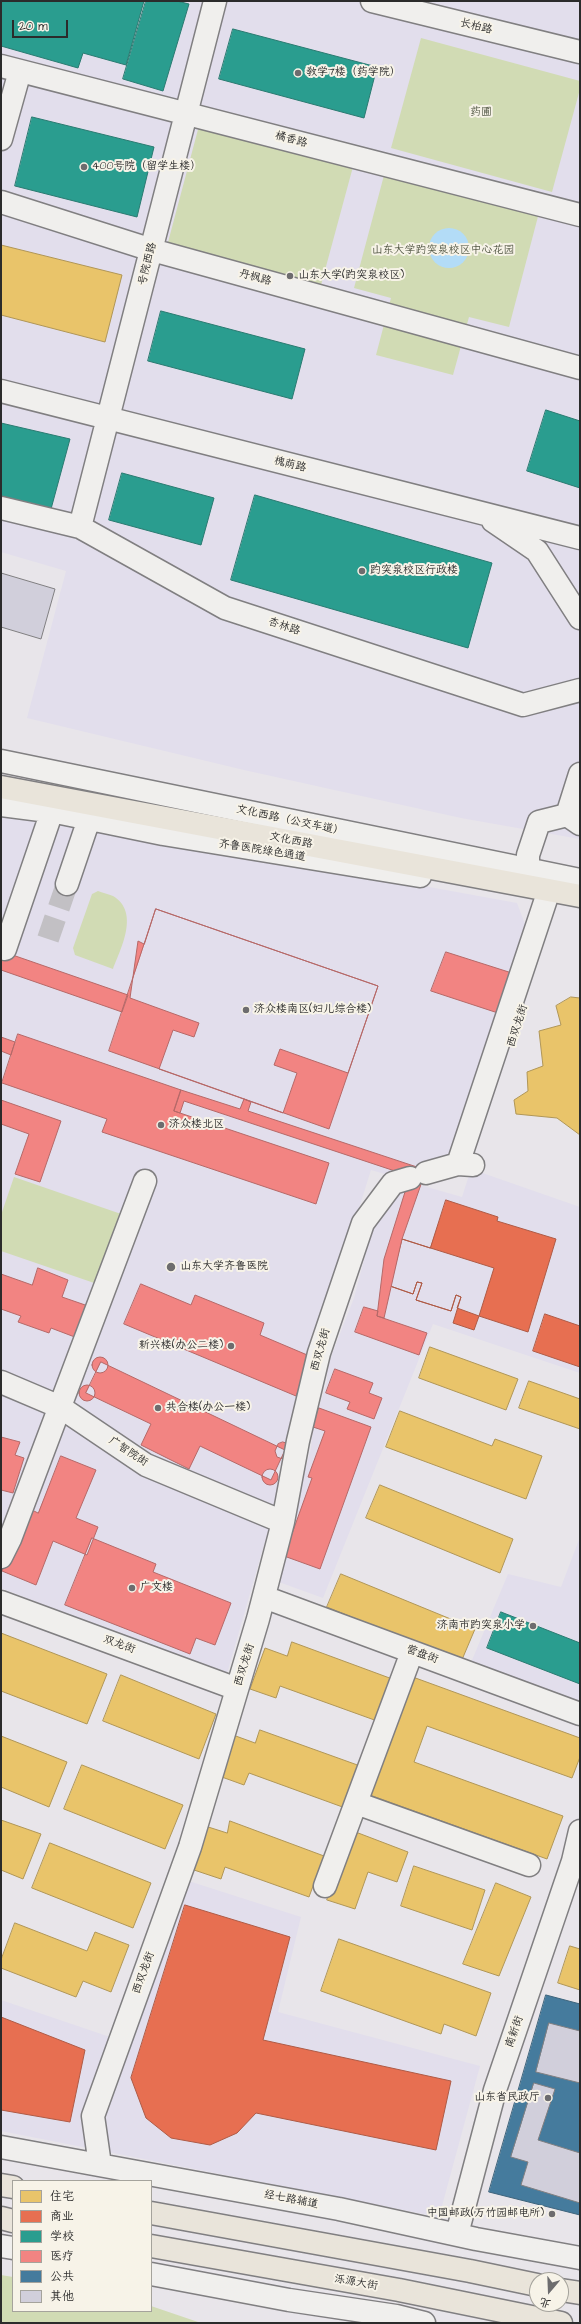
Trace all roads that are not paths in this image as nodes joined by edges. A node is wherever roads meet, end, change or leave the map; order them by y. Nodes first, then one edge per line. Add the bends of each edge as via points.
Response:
1 (215, 1) edge
2 (372, 1) edge
3 (580, 52) edge
4 (10, 68) edge
5 (186, 112) junction
6 (1, 139) edge
7 (1, 202) edge
8 (580, 215) edge
9 (152, 250) junction
10 (580, 368) edge
11 (1, 391) edge
12 (108, 419) junction
13 (1, 508) edge
14 (480, 512) junction
15 (80, 527) junction
16 (580, 538) edge
17 (580, 618) edge
18 (580, 690) edge
19 (1, 762) edge
20 (580, 774) edge
21 (1, 787) edge
22 (1, 805) edge
23 (52, 811) junction
24 (571, 817) edge
25 (89, 819) junction
26 (528, 863) junction
27 (67, 884) tunnel mouth
28 (566, 888) edge
29 (580, 905) edge
30 (5, 949) dead end
31 (145, 1181) dead end
32 (1, 1382) edge
33 (60, 1407) junction
34 (283, 1522) junction
35 (1, 1557) edge
36 (264, 1597) junction
37 (1, 1602) edge
38 (412, 1652) junction
39 (237, 1689) junction
40 (580, 1714) edge
41 (356, 1803) junction
42 (580, 1831) edge
43 (529, 1865) dead end
44 (325, 1886) dead end
45 (1, 2147) edge
46 (100, 2165) junction
47 (1, 2185) edge
48 (12, 2187) edge
49 (152, 2213) edge
50 (1, 2218) edge
51 (12, 2220) edge
52 (457, 2234) junction
53 (1, 2246) edge
54 (152, 2246) edge
55 (12, 2248) edge
56 (580, 2258) edge
57 (152, 2274) edge
58 (529, 2283) edge
59 (569, 2291) edge
60 (580, 2293) edge
61 (424, 2323) edge
62 (561, 2323) edge

1 - 5 street, 号院西路
2 - 3 street, 长柏路
4 - 5 street, 橘香路
4 - 6 street
5 - 8 street, 橘香路
5 - 9 street, 号院西路
7 - 9 street, 丹枫路
9 - 10 street, 丹枫路
9 - 12 street, 号院西路
11 - 12 street, 槐荫路
12 - 14 street, 槐荫路
12 - 15 street, 号院西路
13 - 15 street, 杏林路
14 - 16 street, 槐荫路
14 - 17 street via 537,551
15 - 18 street, 杏林路 via 225,608 248,616 524,705
19 - 26 street, 文化西路（公交车道）
20 - 24 street
21 - 28 main road, 文化西路
22 - 23 street, 齐鲁医院绿色通道
23 - 25 street, 齐鲁医院绿色通道
23 - 30 street
24 - 26 street via 539,822
25 - 27 street
25 - 28 street, 齐鲁医院绿色通道 via 163,834
26 - 28 street
26 - 28 street, 文化西路（公交车道）
28 - 29 street
28 - 34 street, 西双龙街 via 474,1165 458,1164 393,1183 363,1223 319,1353 298,1441
31 - 33 street
32 - 33 street, 广智院街
33 - 34 street, 广智院街 via 146,1465
33 - 35 street
34 - 36 street, 西双龙街
36 - 38 street, 营盘街
36 - 39 street, 西双龙街
37 - 39 street, 双龙街
38 - 40 street, 营盘街
38 - 41 street
39 - 46 street, 西双龙街 via 190,1847 93,2116
41 - 43 street
41 - 44 street
42 - 52 street, 南新街 via 495,2090
45 - 46 street, 经七路辅道
46 - 52 street, 经七路辅道 via 339,2209
47 - 48 main road
49 - 58 main road
50 - 51 main road
52 - 56 street, 经七路辅道
53 - 55 street
54 - 62 main road, 泺源大街 via 399,2290
57 - 61 street
59 - 60 main road

